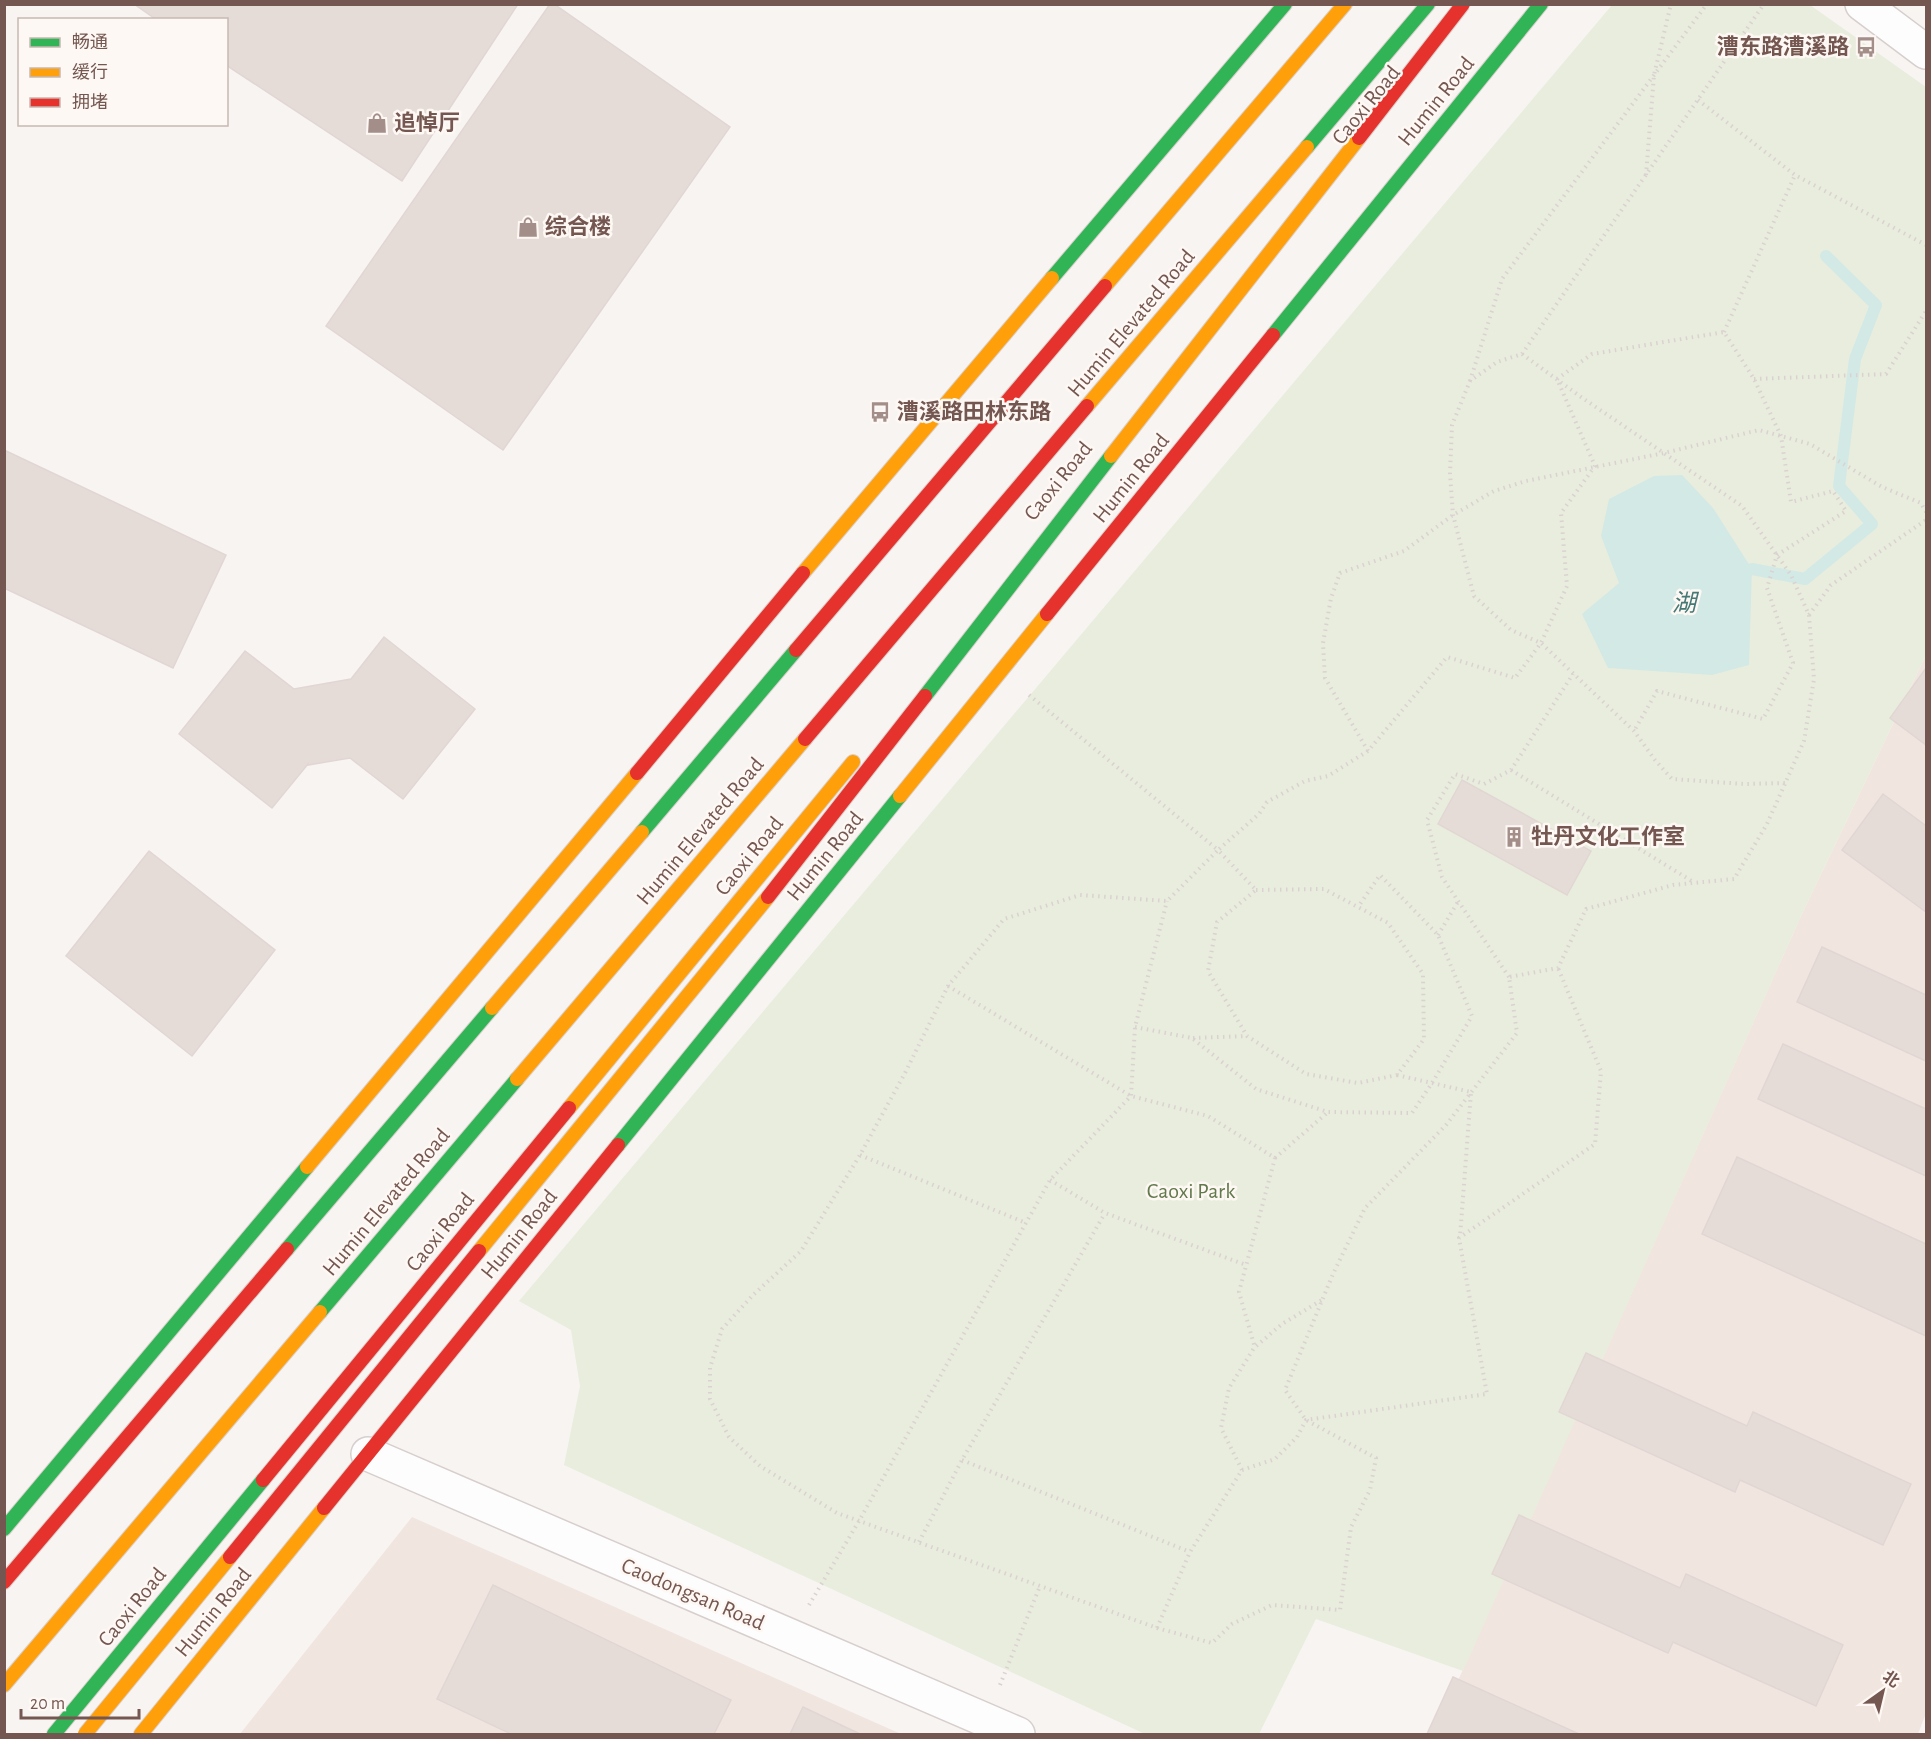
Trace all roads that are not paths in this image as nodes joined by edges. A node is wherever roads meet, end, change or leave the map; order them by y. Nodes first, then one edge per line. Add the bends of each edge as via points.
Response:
1 (1285, 4) edge
2 (1345, 4) edge
3 (1428, 4) edge
4 (1463, 4) edge
5 (1476, 4) edge
6 (1541, 4) edge
7 (1862, 4) edge
8 (1926, 52) edge
9 (898, 708) dead end
10 (860, 754) dead end
11 (368, 1454) junction
12 (4, 1529) edge
13 (4, 1582) edge
14 (4, 1685) edge
15 (54, 1734) edge
16 (85, 1734) edge
17 (141, 1734) edge
18 (1018, 1734) edge

1 - 12 main road
2 - 13 main road, Humin Elevated Road
3 - 14 main road, Humin Elevated Road
4 - 16 main road, bridge via 768,897
5 - 9 main road, Caoxi Road
6 - 11 main road, Humin Road
7 - 8 street
10 - 15 main road, Caoxi Road
11 - 17 main road, Humin Road
11 - 18 street, Caodongsan Road

